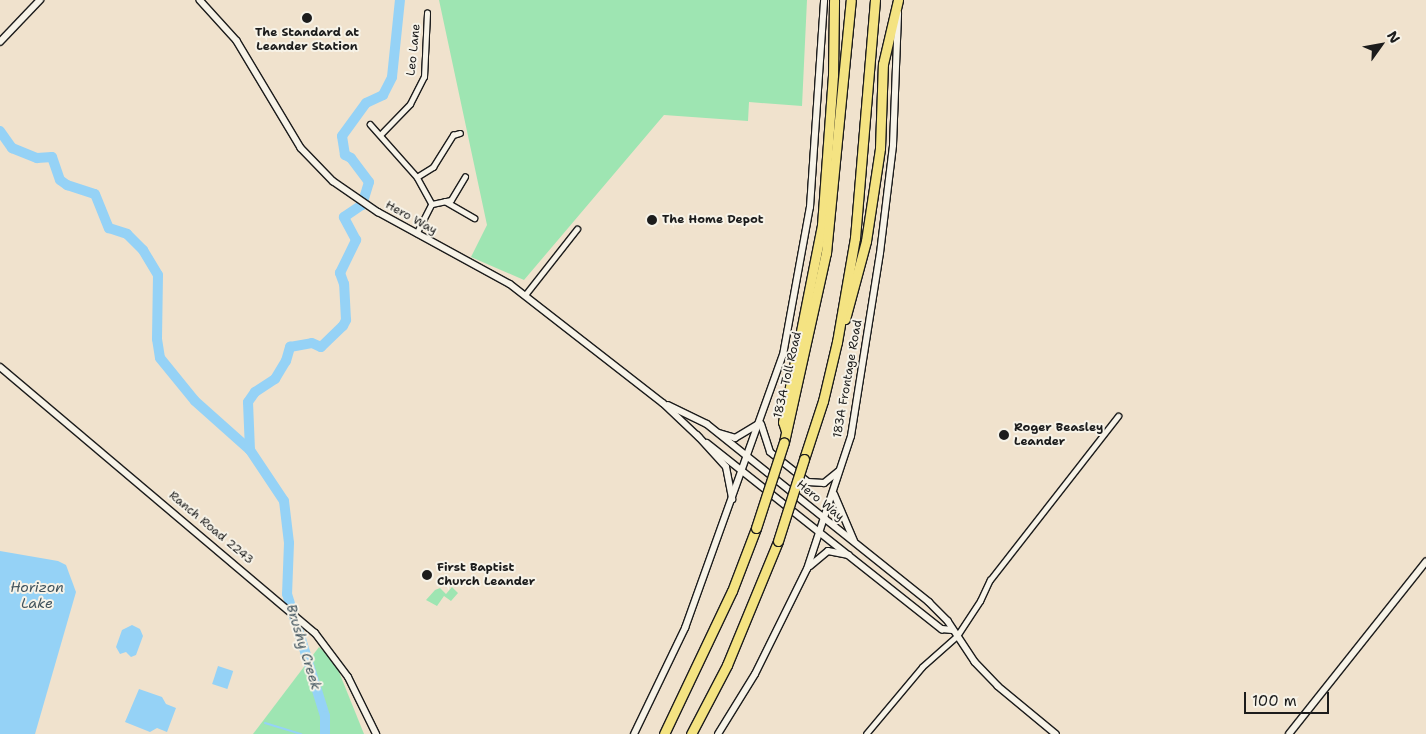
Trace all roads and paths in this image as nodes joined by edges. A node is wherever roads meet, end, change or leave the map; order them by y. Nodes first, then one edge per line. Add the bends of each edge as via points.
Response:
1 (40, 0) edge
2 (200, 0) edge
3 (824, 0) edge
4 (834, 0) edge
5 (851, 0) edge
6 (875, 0) edge
7 (898, 0) edge
8 (427, 13) dead end
9 (0, 42) edge
10 (370, 124) dead end
11 (460, 133) dead end
12 (380, 135) junction
13 (417, 177) junction
14 (465, 177) dead end
15 (445, 201) junction
16 (432, 204) junction
17 (474, 218) dead end
18 (577, 229) dead end
19 (417, 233) junction
20 (525, 295) junction
21 (837, 342) junction
22 (0, 367) edge
23 (663, 403) junction
24 (1118, 416) dead end
25 (761, 422) junction
26 (786, 432) junction
27 (719, 433) junction
28 (697, 435) junction
29 (749, 457) junction
30 (840, 470) junction
31 (743, 472) junction
32 (833, 492) junction
33 (733, 502) junction
34 (825, 518) junction
35 (820, 532) junction
36 (854, 541) junction
37 (849, 555) junction
38 (1426, 562) edge
39 (807, 569) junction
40 (952, 630) junction
41 (957, 636) junction
42 (376, 734) edge
43 (634, 734) edge
44 (664, 734) edge
45 (691, 734) edge
46 (718, 734) edge
47 (866, 734) edge
48 (1056, 734) edge
49 (1289, 734) edge

1 - 9 street
2 - 19 street, Hero Way via 248,56 301,148 332,182
3 - 25 main road via 810,207 783,355
4 - 26 highway via 833,76 822,225 783,422
5 - 26 highway, 183A Toll Road via 826,253 791,424
6 - 21 highway via 862,183
7 - 21 highway via 883,64 880,148 866,241 854,295
7 - 30 main road, 183A Frontage Road via 893,145 880,253 851,436
8 - 12 street, Leo Lane via 424,77 410,104
10 - 12 street
11 - 13 street via 453,135 433,167
12 - 13 street
13 - 16 street
14 - 15 street via 451,200
15 - 16 street
15 - 17 street
16 - 19 street
18 - 20 street
19 - 20 street, Hero Way
20 - 23 street, Hero Way
21 - 45 highway, bridge via 823,401 778,541 727,665
22 - 42 main road, Ranch Road 2243 via 305,623 326,644 348,677
23 - 27 street, Hero Way
23 - 28 street, Hero Way
24 - 41 street via 990,580 980,602
25 - 27 main road via 735,438
25 - 29 main road
25 - 30 main road via 770,452 808,482 824,483
26 - 44 highway, 183A Toll Road, bridge via 732,591
27 - 29 street, Hero Way
28 - 31 street, Hero Way
28 - 33 main road via 726,467
29 - 31 main road
29 - 34 street, Hero Way
30 - 32 main road, 183A Frontage Road
31 - 33 main road
31 - 35 street, Hero Way
32 - 34 main road, 183A Frontage Road
32 - 36 main road
33 - 43 main road via 685,628
34 - 35 main road, 183A Frontage Road
34 - 36 street, Hero Way
35 - 37 street, Hero Way
35 - 39 main road, 183A Frontage Road
36 - 40 street, Hero Way via 929,602 948,621
37 - 39 main road via 828,551
37 - 40 street, Hero Way via 942,629
38 - 49 street
39 - 46 main road, 183A Frontage Road via 760,665
40 - 41 street, Hero Way
41 - 47 street via 922,667
41 - 48 street, Hero Way via 998,686

